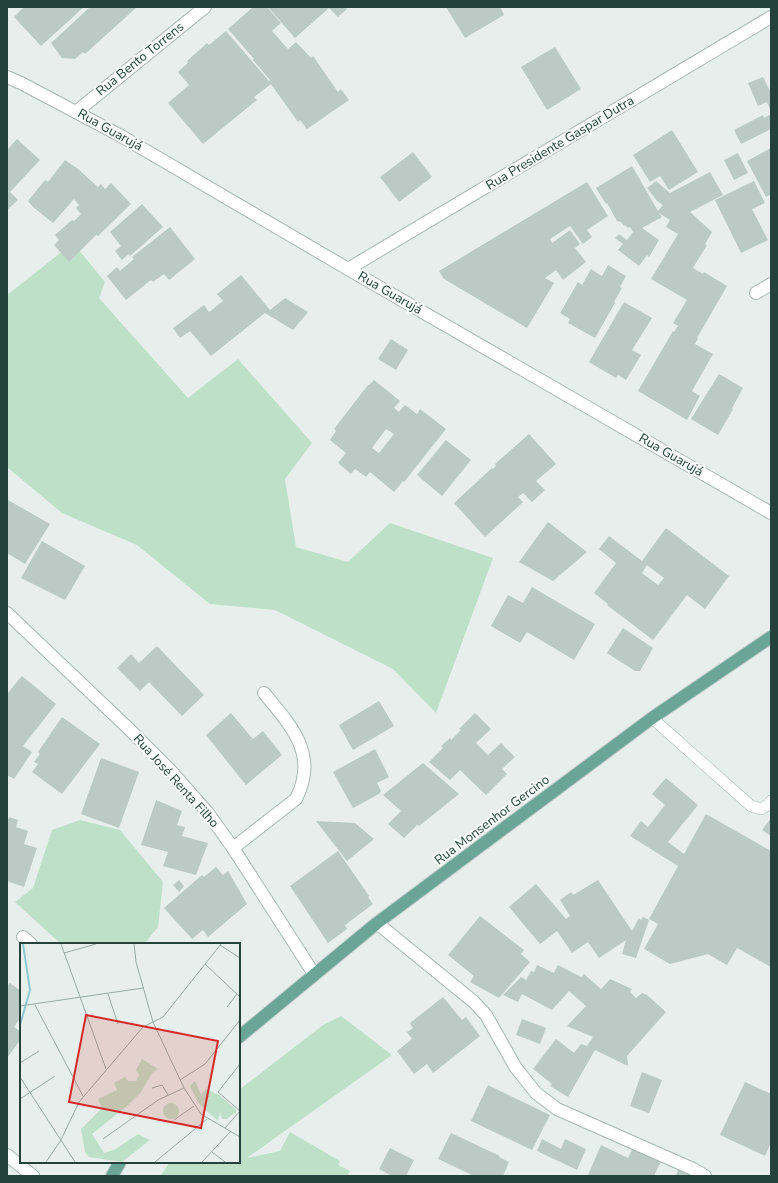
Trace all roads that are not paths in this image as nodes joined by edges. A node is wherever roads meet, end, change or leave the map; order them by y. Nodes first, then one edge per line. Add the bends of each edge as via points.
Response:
1 (205, 7) edge
2 (771, 17) edge
3 (7, 77) edge
4 (76, 112) junction
5 (348, 269) junction
6 (771, 284) edge
7 (756, 292) dead end
8 (771, 513) edge
9 (7, 613) edge
10 (771, 637) edge
11 (264, 693) dead end
12 (652, 718) junction
13 (771, 801) edge
14 (233, 848) junction
15 (377, 923) junction
16 (314, 974) junction
17 (240, 1036) edge
18 (7, 1155) edge
19 (119, 1163) edge
20 (32, 1176) edge
21 (112, 1176) edge
22 (705, 1176) edge

1 - 4 street, Rua Bento Torrens
2 - 5 street, Rua Presidente Gaspar Dutra
3 - 4 street, Rua Guarujá
4 - 5 street, Rua Guarujá
5 - 8 street, Rua Guarujá
6 - 7 street
9 - 14 street, Rua José Renta Filho via 170,770 208,813
10 - 12 main road, Rua Monsenhor Gercino
11 - 14 street via 292,728 300,744 304,780 296,799
12 - 13 lane via 751,806 761,809
12 - 15 main road, Rua Monsenhor Gercino
14 - 16 street, Rua José Renta Filho
15 - 16 main road, Rua Monsenhor Gercino
15 - 22 street via 474,1002 486,1015 516,1068 536,1092 557,1109
16 - 17 main road, Rua Monsenhor Gercino
18 - 20 street
19 - 21 main road

